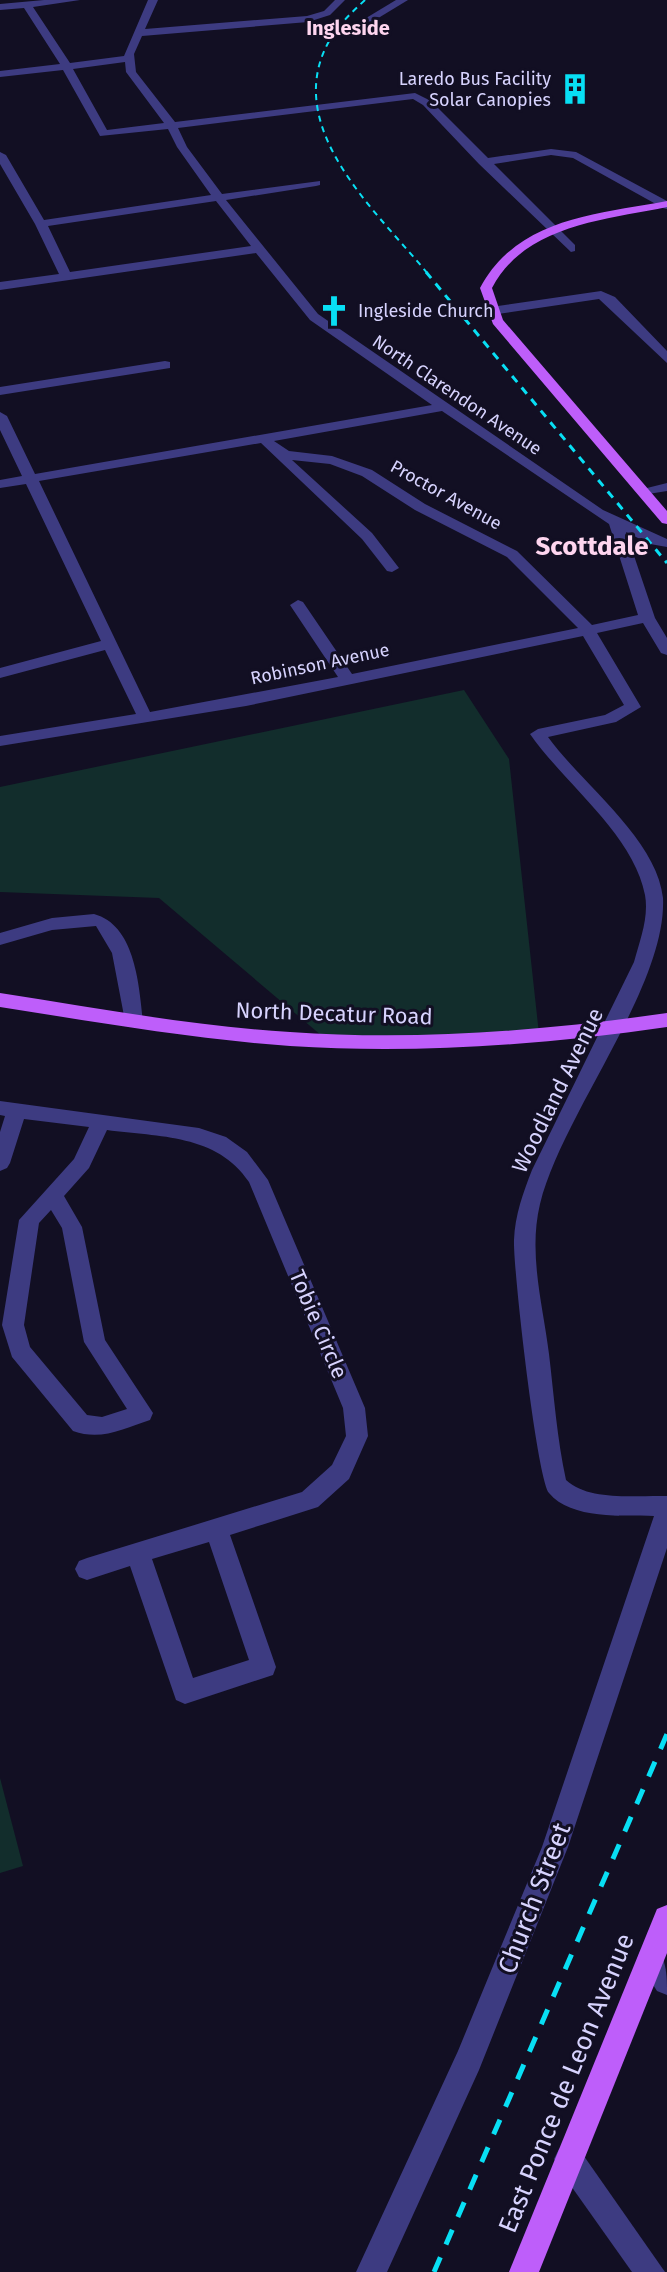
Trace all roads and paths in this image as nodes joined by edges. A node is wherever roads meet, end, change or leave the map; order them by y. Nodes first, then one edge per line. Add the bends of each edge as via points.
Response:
1 (74, 0) edge
2 (153, 0) edge
3 (340, 0) edge
4 (403, 0) edge
5 (27, 5) junction
6 (0, 7) edge
7 (137, 33) junction
8 (343, 35) dead end
9 (128, 59) junction
10 (66, 66) junction
11 (0, 74) edge
12 (172, 126) junction
13 (0, 155) edge
14 (483, 162) junction
15 (316, 183) dead end
16 (219, 198) junction
17 (666, 205) edge
18 (41, 224) junction
19 (551, 231) junction
20 (571, 248) dead end
21 (257, 249) junction
22 (66, 276) junction
23 (0, 286) edge
24 (491, 311) junction
25 (661, 344) edge
26 (667, 359) edge
27 (165, 365) dead end
28 (0, 391) edge
29 (443, 407) junction
30 (2, 423) edge
31 (265, 438) junction
32 (286, 455) junction
33 (31, 479) junction
34 (0, 484) edge
35 (667, 487) edge
36 (642, 491) junction
37 (667, 520) edge
38 (616, 524) junction
39 (667, 543) edge
40 (392, 568) dead end
41 (298, 605) dead end
42 (647, 618) junction
43 (588, 629) junction
44 (109, 644) junction
45 (667, 650) edge
46 (0, 673) edge
47 (346, 678) junction
48 (629, 711) joint
49 (145, 717) junction
50 (0, 741) edge
51 (0, 939) edge
52 (0, 1000) edge
53 (667, 1020) edge
54 (134, 1021) junction
55 (612, 1028) junction
56 (9, 1109) edge
57 (101, 1122) junction
58 (0, 1163) edge
59 (52, 1195) junction
60 (667, 1509) edge
61 (216, 1529) junction
62 (138, 1553) junction
63 (87, 1569) dead end
64 (667, 1919) edge
65 (659, 1970) edge
66 (569, 2159) junction
67 (371, 2272) edge
68 (524, 2272) edge
69 (650, 2272) edge

1 - 5 street
2 - 7 street
3 - 7 street via 327,13 308,19
4 - 8 street
5 - 6 street
5 - 10 street
7 - 9 street
9 - 10 street
9 - 12 street, North Clarendon Avenue via 134,78
10 - 11 street
10 - 12 street via 104,134
12 - 14 street via 411,96 422,99
12 - 16 street, North Clarendon Avenue
13 - 18 street
14 - 17 street via 568,153
14 - 19 street
15 - 16 street
16 - 18 street
16 - 21 street, North Clarendon Avenue
17 - 19 main road
18 - 22 street
19 - 20 street
19 - 24 main road via 513,249 493,269 486,288
21 - 22 street
21 - 29 street, North Clarendon Avenue via 314,317
22 - 23 street
24 - 25 street via 597,294
24 - 36 main road
25 - 26 street
27 - 28 street
29 - 31 street
29 - 38 street, North Clarendon Avenue
30 - 33 street
31 - 32 street
31 - 33 street
32 - 40 street via 284,460 301,479 349,518
32 - 43 street, Proctor Avenue via 332,460 367,473 512,554
33 - 34 street
33 - 44 street
35 - 36 street
36 - 37 main road
38 - 39 street, North Clarendon Avenue
38 - 42 street
41 - 47 street
42 - 43 street, Robinson Avenue
42 - 45 street
43 - 47 street, Robinson Avenue
43 - 48 street, Proctor Avenue via 633,707
44 - 46 street
44 - 49 street
47 - 49 street, Robinson Avenue
48 - 55 street, Woodland Avenue via 538,734 621,833 655,897 645,959
49 - 50 street, Robinson Avenue
51 - 54 street via 85,918 101,922 113,934
52 - 54 main road, North Decatur Road
53 - 55 main road, North Decatur Road
54 - 55 main road, North Decatur Road via 238,1035 376,1042
55 - 60 street, Woodland Avenue via 542,1165 530,1205 527,1281 556,1485 582,1502
56 - 57 street, Tobie Circle
56 - 58 street
57 - 59 street via 82,1163
57 - 61 street, Tobie Circle via 199,1135 244,1157 354,1408 357,1436 341,1472 310,1500
59 - 59 street via 29,1220 13,1325 20,1351 81,1424 102,1427 142,1413 95,1342 72,1227
60 - 67 street, Church Street via 550,1860 469,2060
61 - 62 street, Tobie Circle
61 - 62 street via 264,1667 185,1692
62 - 63 street, Tobie Circle
64 - 65 main road, East Ponce de Leon Avenue
65 - 66 main road, East Ponce de Leon Avenue
66 - 68 main road, East Ponce de Leon Avenue
66 - 69 street

